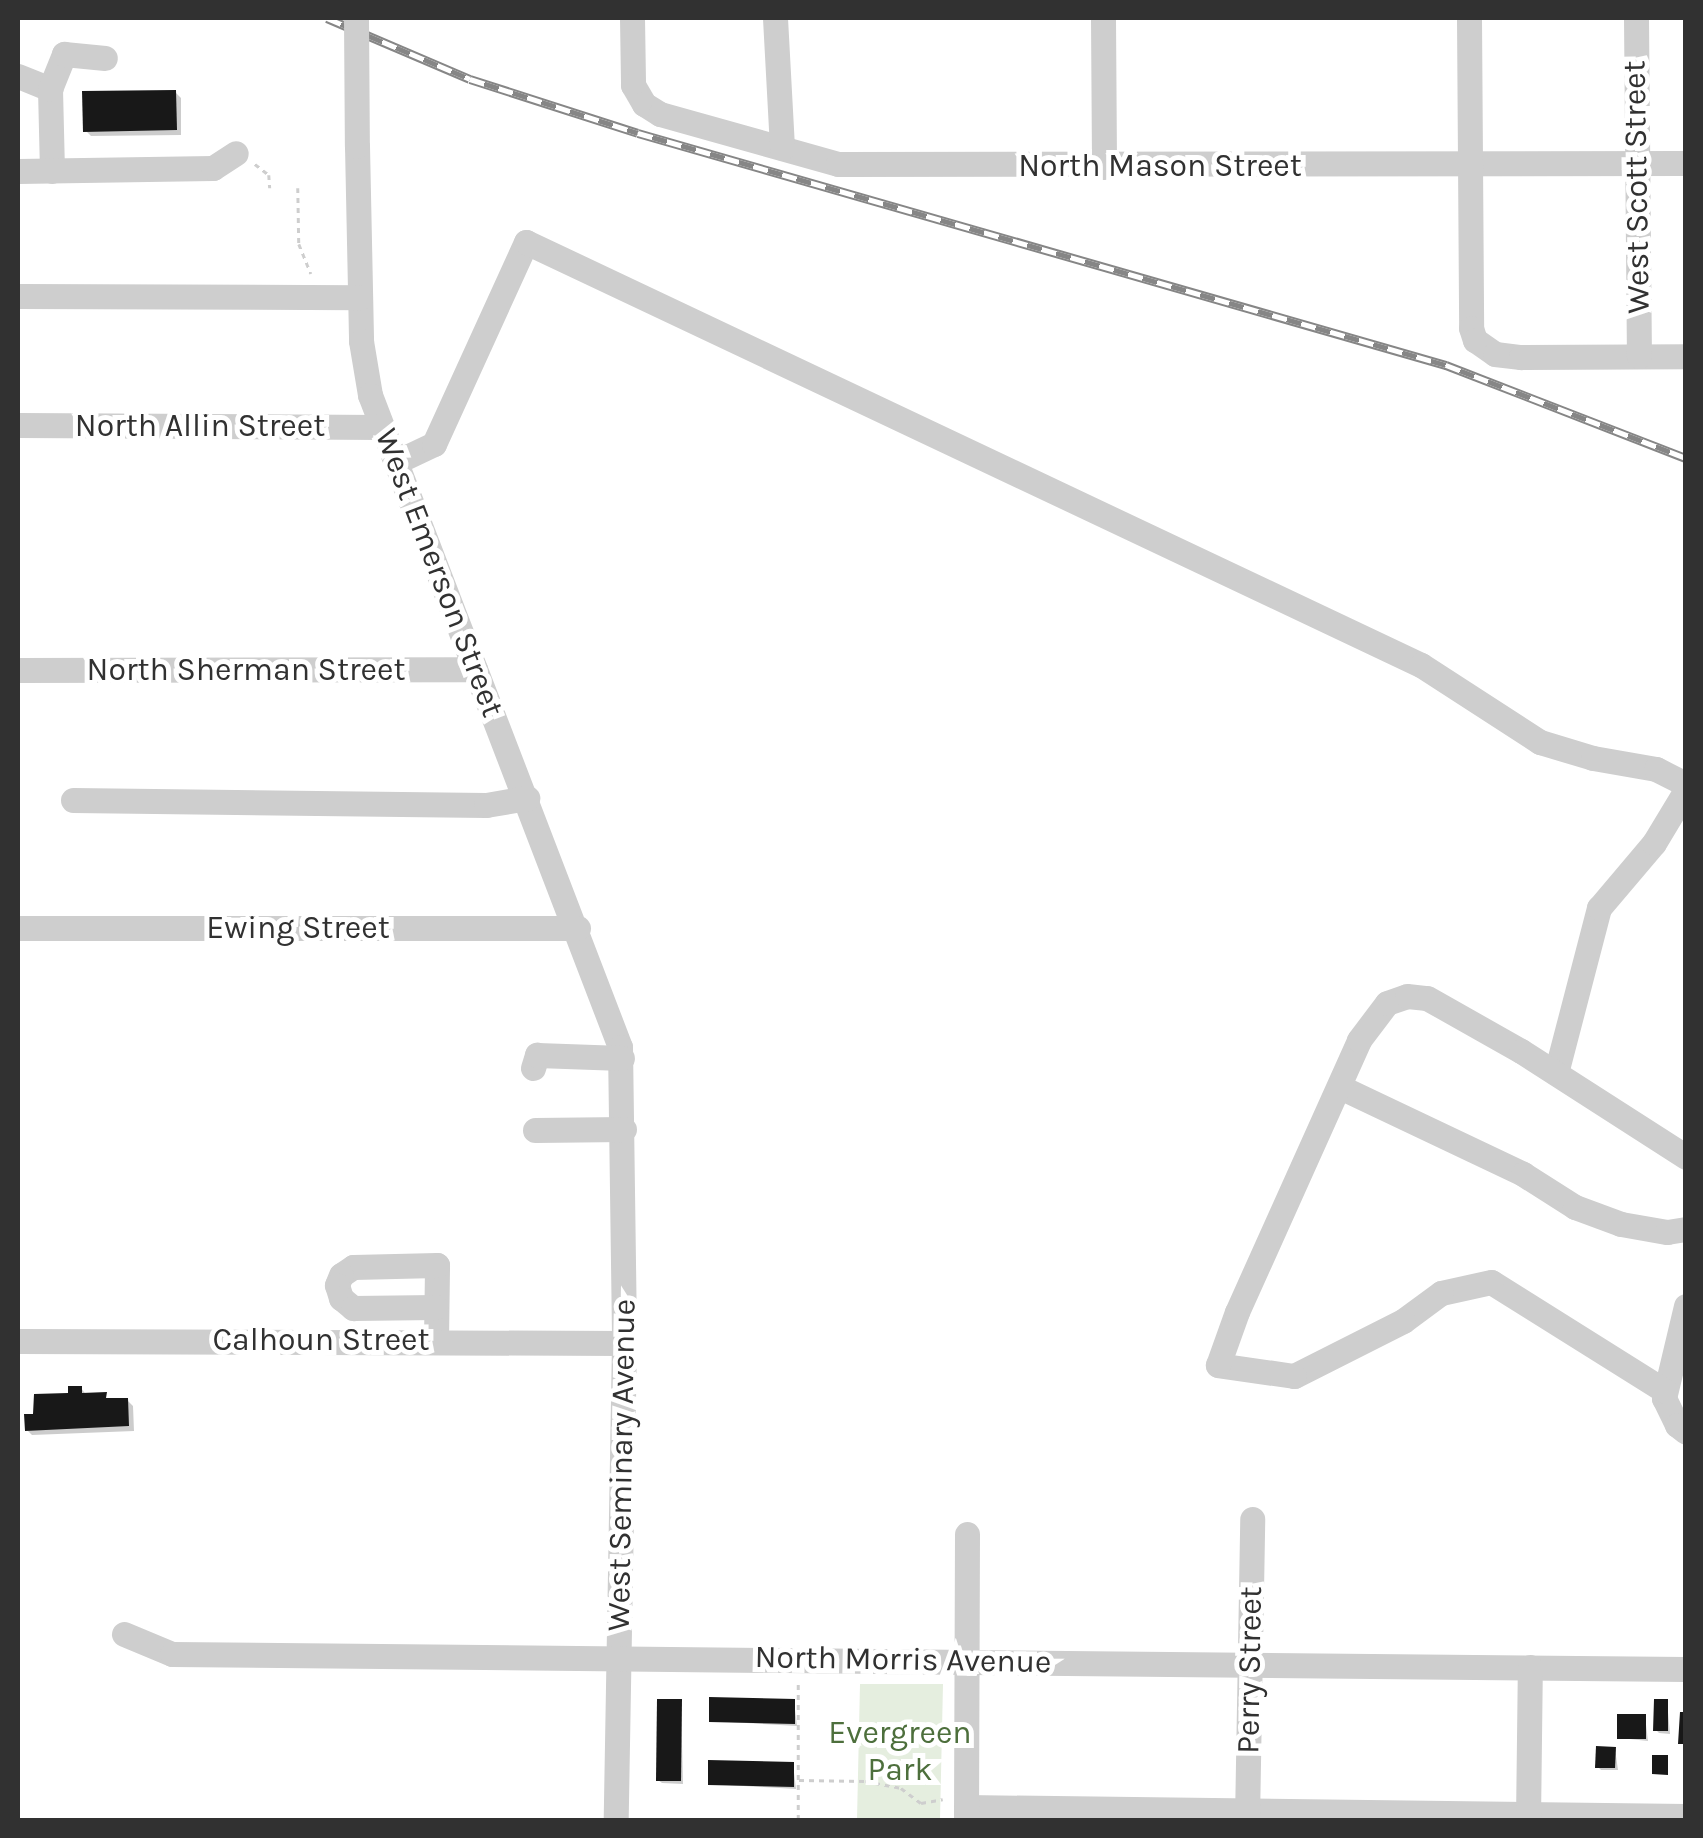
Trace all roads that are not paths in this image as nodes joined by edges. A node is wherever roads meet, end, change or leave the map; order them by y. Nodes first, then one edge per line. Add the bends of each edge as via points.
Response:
1 (356, 18) edge
2 (632, 18) edge
3 (776, 18) edge
4 (1103, 18) edge
5 (1469, 18) edge
6 (1636, 18) edge
7 (105, 58) dead end
8 (18, 76) edge
9 (50, 90) junction
10 (782, 148) junction
11 (236, 153) road end
12 (1635, 164) junction
13 (1686, 164) edge
14 (1470, 165) junction
15 (1104, 166) junction
16 (18, 171) edge
17 (52, 171) junction
18 (18, 296) edge
19 (360, 297) junction
20 (1640, 356) junction
21 (1686, 356) edge
22 (18, 425) edge
23 (382, 427) junction
24 (396, 462) junction
25 (475, 669) junction
26 (18, 670) edge
27 (1686, 787) edge
28 (527, 798) junction
29 (73, 800) dead end
30 (18, 928) edge
31 (578, 928) junction
32 (622, 1058) junction
33 (533, 1068) dead end
34 (1556, 1073) junction
35 (1340, 1086) junction
36 (624, 1119) junction
37 (535, 1130) dead end
38 (1686, 1157) edge
39 (1686, 1230) edge
40 (1686, 1306) edge
41 (436, 1307) dead end
42 (436, 1340) junction
43 (18, 1341) edge
44 (624, 1342) junction
45 (1665, 1391) junction
46 (1686, 1432) edge
47 (1252, 1519) dead end
48 (967, 1534) dead end
49 (124, 1634) dead end
50 (620, 1658) junction
51 (969, 1661) junction
52 (1250, 1663) junction
53 (1530, 1667) junction
54 (1686, 1669) edge
55 (958, 1809) edge
56 (1247, 1816) edge
57 (1686, 1816) edge
58 (1528, 1817) edge
59 (616, 1820) edge

1 - 19 street, West Emerson Street, bridge
2 - 10 street, North Mason Street via 633,85 644,104
3 - 10 street
4 - 15 street
5 - 14 street
6 - 12 street, West Scott Street
7 - 9 street via 64,54
8 - 9 street
9 - 17 street
10 - 15 street, North Mason Street via 838,164
11 - 17 street via 213,168
12 - 13 street, North Mason Street
12 - 14 street, North Mason Street
12 - 20 street, West Scott Street
14 - 15 street, North Mason Street
14 - 20 street via 1471,328 1478,346 1521,357
16 - 17 street
18 - 19 street
19 - 23 street, West Emerson Street via 364,370
20 - 21 street
22 - 23 street, North Allin Street
23 - 24 street, West Emerson Street
24 - 25 street, West Emerson Street
24 - 27 street via 434,444 526,242 1421,665 1540,742 1656,769
25 - 26 street, North Sherman Street
25 - 28 street, West Emerson Street
27 - 34 street via 1654,843 1599,908
28 - 29 street via 486,804
28 - 31 street, West Emerson Street
30 - 31 street, Ewing Street
31 - 32 street, West Emerson Street
32 - 33 street via 538,1056
32 - 36 street, West Emerson Street
34 - 35 street via 1428,998 1407,996 1387,1003 1360,1040
34 - 38 street
35 - 39 street via 1523,1174 1575,1207 1622,1224
35 - 45 street via 1218,1365 1294,1376 1403,1321 1440,1292 1491,1282
36 - 37 street
36 - 44 street, West Seminary Avenue
40 - 45 street
41 - 42 street
42 - 43 street, Calhoun Street
42 - 44 street, Calhoun Street
44 - 50 street, West Seminary Avenue
45 - 46 street
47 - 52 street, Perry Street
48 - 51 street
49 - 50 street, North Morris Avenue via 172,1654
50 - 51 street, North Morris Avenue
50 - 59 street, West Seminary Avenue
51 - 52 street, North Morris Avenue
51 - 55 street
52 - 53 street, North Morris Avenue
52 - 56 street, Perry Street
53 - 54 street, North Morris Avenue
53 - 58 street
55 - 56 street
56 - 58 street
57 - 58 street

